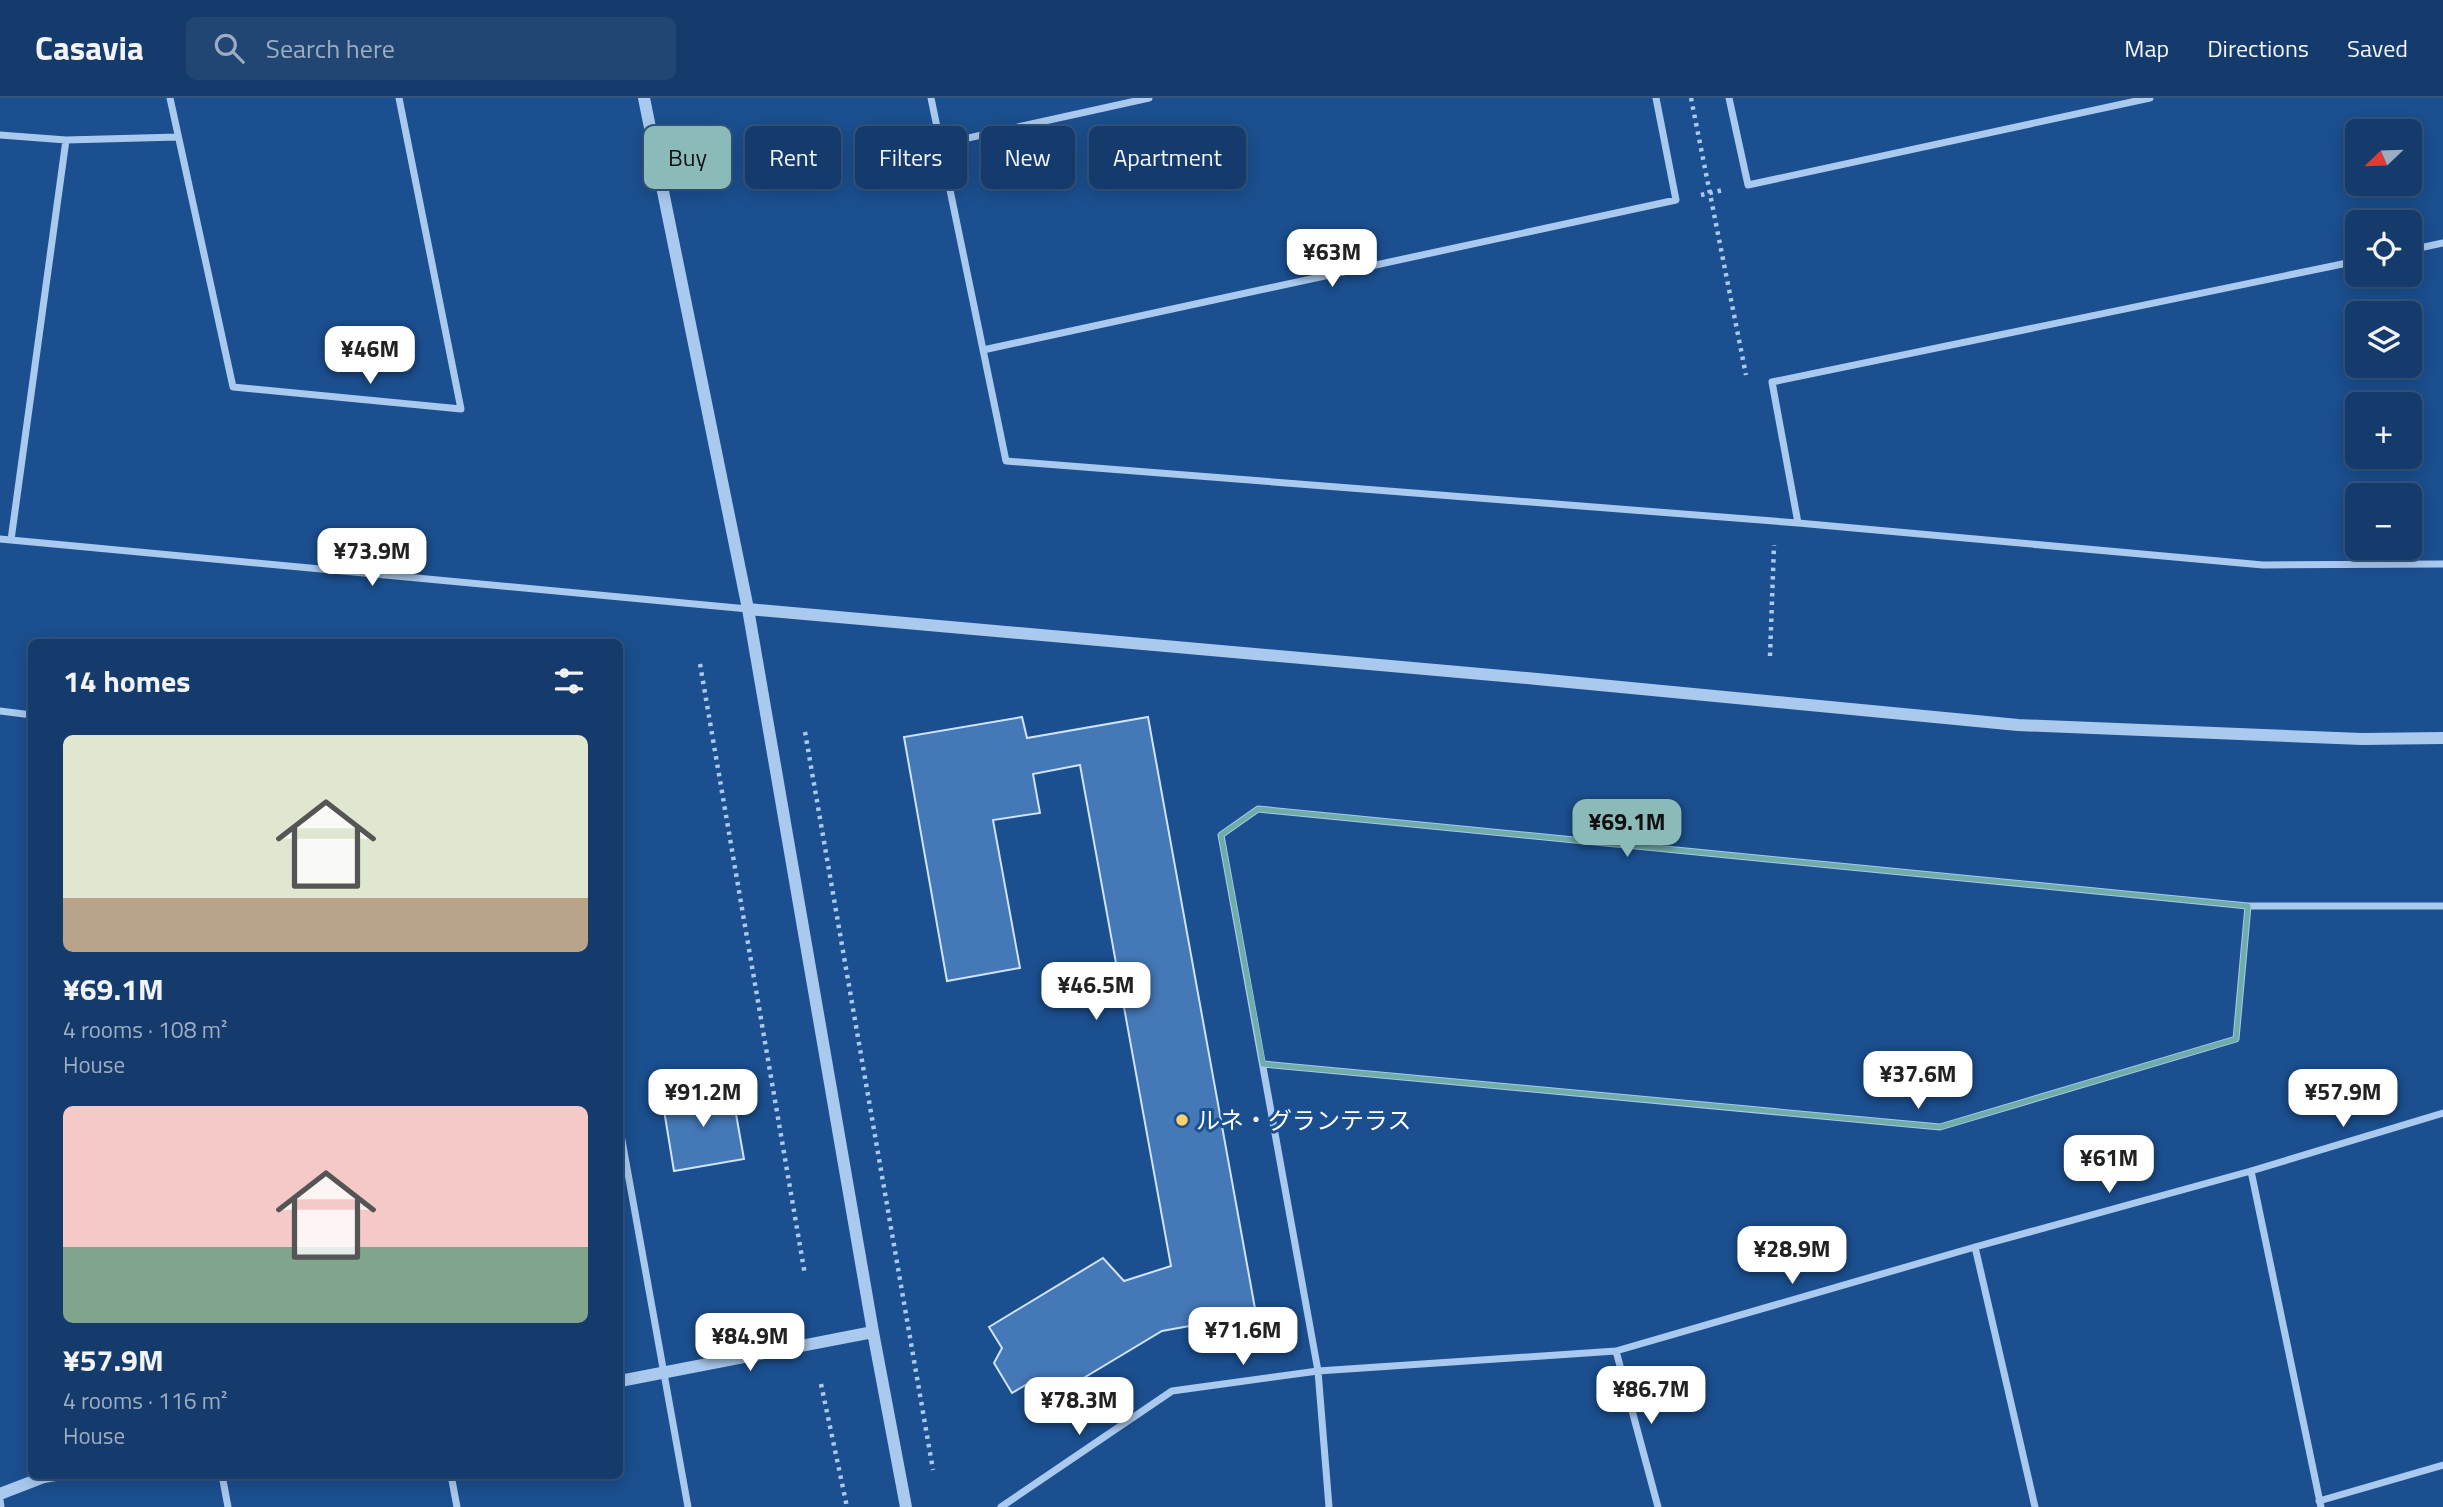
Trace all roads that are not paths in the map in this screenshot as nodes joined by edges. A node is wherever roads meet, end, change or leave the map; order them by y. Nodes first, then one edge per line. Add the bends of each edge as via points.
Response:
1 (170, 98) edge
2 (398, 98) edge
3 (644, 98) edge
4 (931, 98) edge
5 (1149, 98) edge
6 (1656, 98) edge
7 (1728, 98) edge
8 (2150, 98) edge
9 (937, 126) edge
10 (0, 135) edge
11 (178, 137) junction
12 (967, 138) edge
13 (66, 140) junction
14 (950, 189) edge
15 (2443, 243) edge
16 (2422, 247) edge
17 (2345, 263) edge
18 (983, 349) junction
19 (1798, 523) junction
20 (0, 538) edge
21 (10, 540) junction
22 (2443, 564) edge
23 (748, 609) junction
24 (0, 711) edge
25 (28, 714) edge
26 (2443, 738) edge
27 (2248, 906) junction
28 (2443, 906) edge
29 (1263, 1064) junction
30 (2443, 1113) edge
31 (623, 1146) edge
32 (2251, 1171) junction
33 (1975, 1247) junction
34 (873, 1332) junction
35 (1616, 1351) junction
36 (1318, 1371) junction
37 (664, 1373) junction
38 (623, 1380) edge
39 (2443, 1465) edge
40 (39, 1479) edge
41 (223, 1479) edge
42 (452, 1479) edge
43 (0, 1494) edge
44 (0, 1500) edge
45 (2320, 1504) edge
46 (1, 1507) edge
47 (228, 1507) edge
48 (457, 1507) edge
49 (688, 1507) edge
50 (906, 1507) edge
51 (1001, 1507) edge
52 (1329, 1507) edge
53 (1658, 1507) edge
54 (2035, 1507) edge

1 - 11 street
2 - 11 street via 461,409 233,387
3 - 23 street
4 - 9 street
5 - 12 street
6 - 18 street via 1676,200
7 - 8 street via 1748,185
10 - 13 street
11 - 13 street
13 - 21 street
14 - 18 street
15 - 16 street
17 - 19 street via 1772,382
18 - 19 street via 1006,461
19 - 22 street via 2263,565
20 - 21 street
21 - 23 street
23 - 26 street via 2018,725
23 - 34 street
24 - 25 street
27 - 28 street
27 - 29 street via 2236,1039 1940,1127
27 - 29 street via 1258,808 1221,835
29 - 36 street
30 - 32 street
31 - 37 street
32 - 33 street
32 - 45 street
33 - 35 street
33 - 54 street
34 - 37 street
34 - 50 street
35 - 36 street
35 - 53 street
36 - 51 street via 1172,1391
36 - 52 street
37 - 38 street
37 - 49 street
39 - 45 street
40 - 43 street
41 - 47 street
42 - 48 street
44 - 46 street

